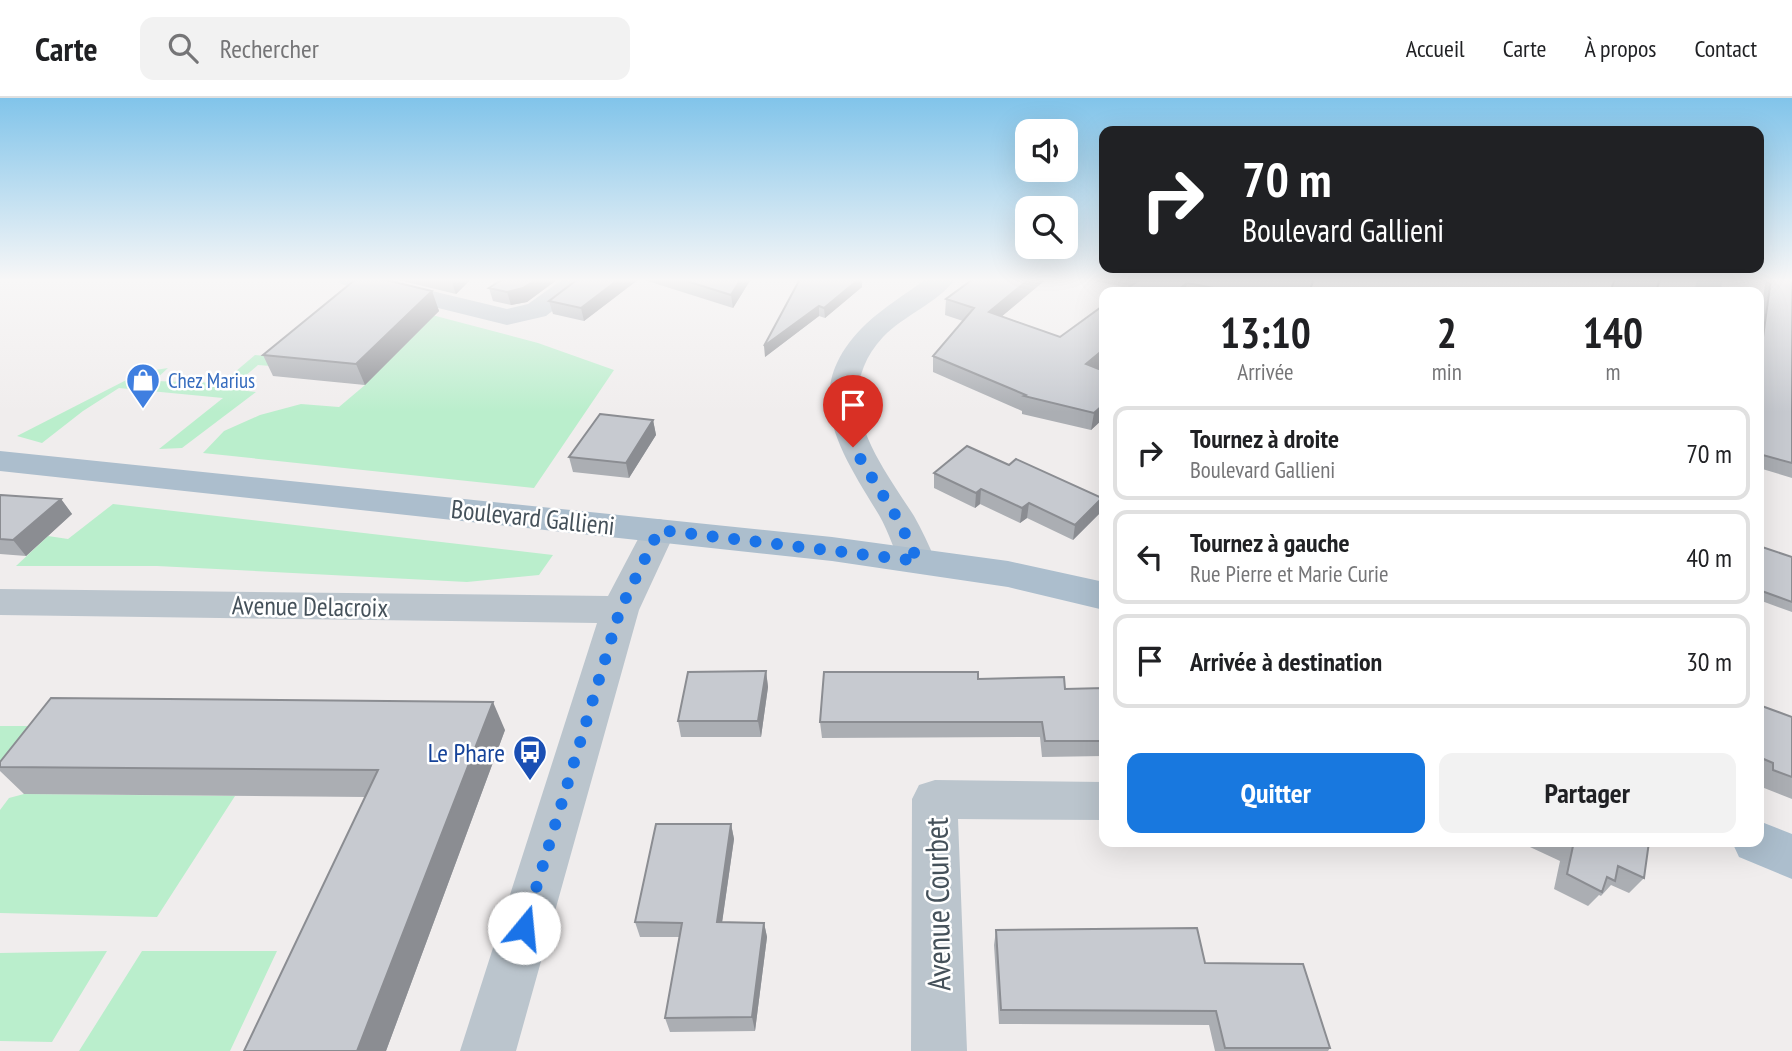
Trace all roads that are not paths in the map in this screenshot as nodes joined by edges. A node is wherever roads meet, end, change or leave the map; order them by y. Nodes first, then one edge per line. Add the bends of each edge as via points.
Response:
1 (885, 323) edge
2 (0, 461) edge
3 (659, 530) junction
4 (918, 561) junction
5 (1099, 595) edge
6 (0, 602) edge
7 (620, 610) junction
8 (1099, 801) edge
9 (1764, 845) edge
10 (1792, 857) edge
11 (488, 1051) edge
12 (939, 1051) edge

1 - 4 street via 854,358 842,390 842,410 853,447
2 - 3 main road, Boulevard Gallieni
3 - 4 main road, Boulevard Gallieni
3 - 7 street
4 - 5 main road, Boulevard Gallieni
6 - 7 street, Avenue Delacroix
7 - 11 street
8 - 12 street, Avenue Courbet via 935,799
9 - 10 main road

